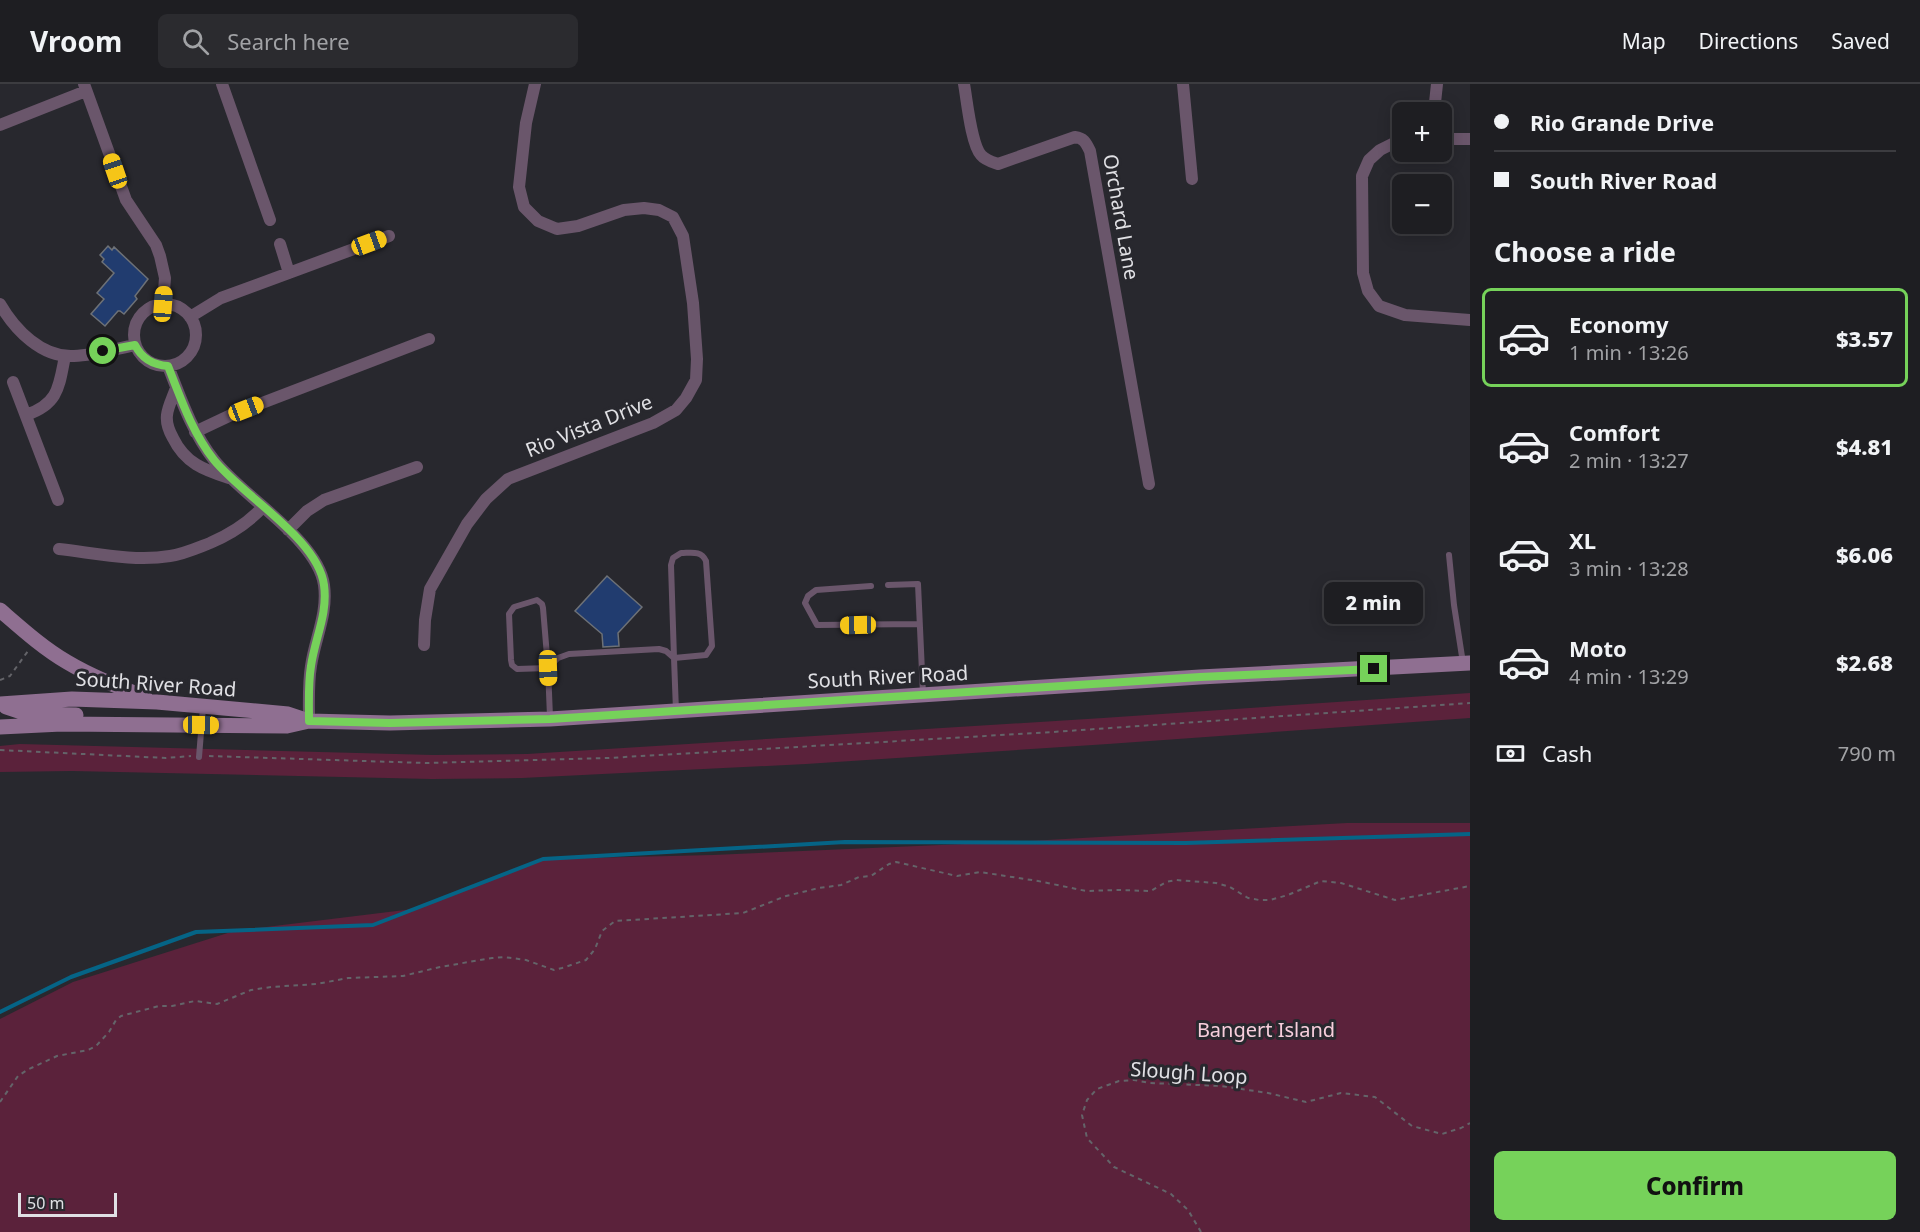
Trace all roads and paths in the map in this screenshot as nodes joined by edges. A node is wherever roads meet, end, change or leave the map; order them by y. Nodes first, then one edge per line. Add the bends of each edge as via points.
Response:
1 (222, 84) edge
2 (535, 84) edge
3 (964, 84) edge
4 (1183, 84) edge
5 (1437, 84) edge
6 (85, 88) edge
7 (1435, 102) edge
8 (0, 125) edge
9 (1452, 139) edge
10 (1470, 139) edge
11 (1392, 144) edge
12 (1192, 179) dead end
13 (270, 220) dead end
14 (389, 236) dead end
15 (280, 244) dead end
16 (289, 273) junction
17 (0, 304) edge
18 (163, 304) junction
19 (190, 317) junction
20 (1470, 320) edge
21 (429, 339) dead end
22 (135, 345) junction
23 (65, 356) junction
24 (168, 366) junction
25 (13, 382) dead end
26 (176, 388) junction
27 (26, 415) junction
28 (195, 432) junction
29 (417, 467) dead end
30 (231, 478) junction
31 (1149, 484) dead end
32 (58, 500) dead end
33 (263, 507) junction
34 (288, 530) junction
35 (59, 549) dead end
36 (1449, 555) dead end
37 (888, 585) dead end
38 (871, 586) dead end
39 (0, 610) edge
40 (920, 624) junction
41 (36, 641) junction
42 (424, 645) dead end
43 (674, 658) junction
44 (1466, 663) edge
45 (548, 668) junction
46 (0, 680) edge
47 (923, 695) junction
48 (159, 702) junction
49 (0, 704) edge
50 (1470, 704) edge
51 (203, 707) junction
52 (676, 712) junction
53 (550, 719) junction
54 (309, 721) junction
55 (201, 725) junction
56 (0, 728) edge
57 (0, 750) edge
58 (199, 757) junction
59 (1470, 886) edge
60 (0, 1102) edge
61 (1470, 1123) edge
62 (1201, 1232) edge

1 - 13 street
2 - 42 street, Rio Vista Drive via 519,186 524,207 538,221 557,229 644,208 659,210 672,218 683,236 686,254 693,303 696,380 676,410 653,423 508,479 486,499 466,524 430,589
3 - 31 street, Orchard Lane via 976,147 991,162 998,164 1075,137 1085,141 1090,151
4 - 12 street
5 - 7 street
6 - 8 street
6 - 18 street via 126,200 160,256 165,278
9 - 10 street
11 - 20 street via 1369,160 1362,176 1363,273 1368,291 1378,306 1405,315
14 - 16 street
15 - 16 street
16 - 19 street via 221,298
17 - 23 street via 26,337
18 - 19 street via 177,307
18 - 22 street via 148,309 140,318 134,332
19 - 24 street via 195,333 193,348 183,360
21 - 28 street
22 - 23 street
22 - 24 street via 147,360
23 - 27 street via 53,399
24 - 26 street
25 - 27 street
26 - 28 street
26 - 30 street via 167,414 175,442 198,466
27 - 32 street
28 - 30 street
29 - 34 street via 324,500
30 - 33 street
33 - 34 street
33 - 35 street via 230,534 171,556 138,558
34 - 54 street via 308,549 324,586 325,606 311,664
36 - 44 lane
37 - 40 lane via 918,584
38 - 40 lane via 816,590 805,603 817,625
39 - 41 main road
40 - 47 lane
41 - 46 path via 10,676
41 - 48 main road via 68,663
43 - 43 lane via 671,561 681,553 697,553 704,557 707,567 712,646 706,655
43 - 45 lane via 659,649 569,654
43 - 52 lane
44 - 47 main road, South River Road
45 - 45 lane via 542,604 537,600 514,607 509,614 512,665 520,670
45 - 53 lane
47 - 52 main road, South River Road
48 - 49 main road, South River Road via 72,699
48 - 51 main road, South River Road
49 - 55 main road via 27,714 162,718
50 - 58 path via 608,758 424,763
51 - 54 main road, South River Road via 288,714
51 - 55 lane
52 - 53 main road, South River Road
53 - 54 main road, South River Road
54 - 55 main road, South River Road via 287,726
55 - 56 main road, South River Road via 62,724
55 - 58 lane
57 - 58 path
59 - 60 path via 1395,900 1322,881 1288,895 1259,900 1216,883 1176,880 1150,891 1086,891 980,872 957,876 896,862 872,876 793,894 743,913 615,921 602,930 586,960 554,970 525,960 492,958 403,976 348,978 251,990 217,1004 195,1001 129,1014 116,1020 96,1046 57,1056 27,1070
61 - 62 path, Slough Loop via 1442,1134 1412,1126 1375,1097 1341,1093 1306,1101 1221,1086 1134,1080 1097,1089 1087,1100 1082,1115 1087,1138 1114,1167 1171,1194 1188,1210

